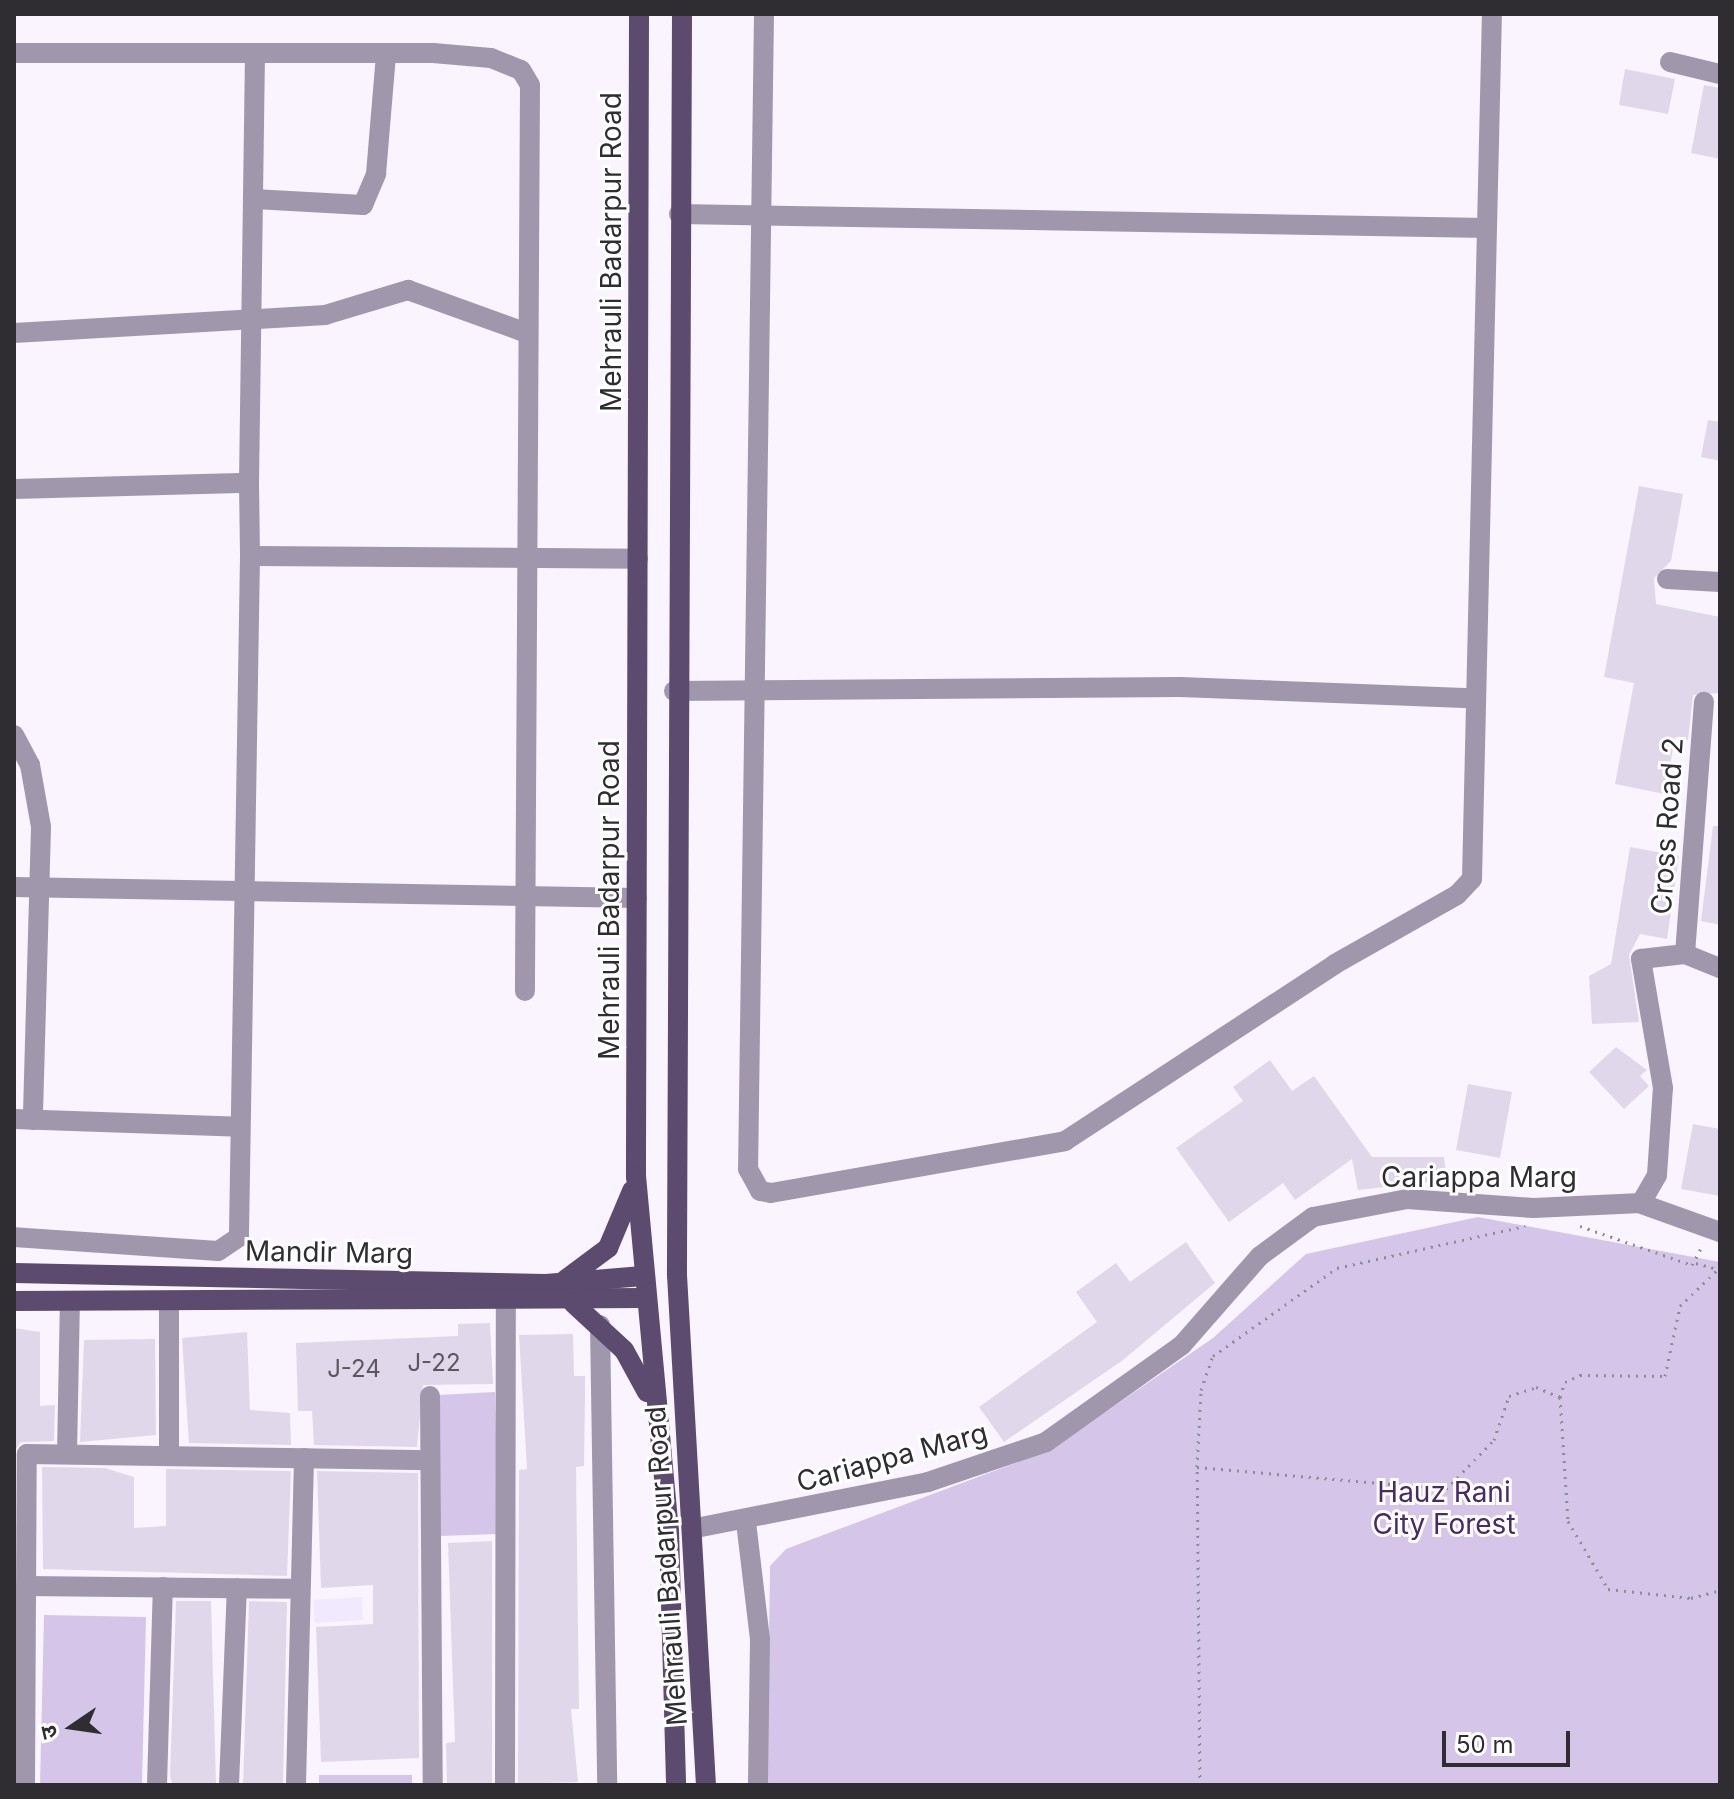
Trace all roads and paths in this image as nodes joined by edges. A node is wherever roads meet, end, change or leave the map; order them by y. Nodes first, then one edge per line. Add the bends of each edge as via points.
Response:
1 (639, 14) edge
2 (682, 14) edge
3 (764, 14) edge
4 (1492, 14) edge
5 (14, 53) edge
6 (386, 54) junction
7 (255, 57) junction
8 (1670, 62) dead end
9 (1720, 74) edge
10 (253, 199) junction
11 (679, 214) junction
12 (758, 216) junction
13 (1487, 228) junction
14 (252, 322) junction
15 (14, 333) edge
16 (527, 333) junction
17 (249, 483) junction
18 (14, 489) edge
19 (526, 554) junction
20 (250, 556) junction
21 (638, 559) junction
22 (1667, 579) dead end
23 (1720, 582) edge
24 (755, 687) junction
25 (674, 691) junction
26 (1471, 698) junction
27 (1704, 702) dead end
28 (14, 735) edge
29 (637, 845) junction
30 (674, 845) junction
31 (14, 887) edge
32 (40, 887) junction
33 (243, 891) junction
34 (525, 894) junction
35 (637, 898) junction
36 (1685, 954) junction
37 (1720, 968) edge
38 (525, 991) dead end
39 (24, 1119) edge
40 (239, 1127) junction
41 (636, 1176) junction
42 (1639, 1203) junction
43 (1540, 1223) dead end
44 (1568, 1223) dead end
45 (1712, 1230) edge
46 (14, 1237) edge
47 (1696, 1263) junction
48 (1719, 1270) edge
49 (14, 1273) edge
50 (643, 1276) junction
51 (546, 1284) junction
52 (643, 1298) junction
53 (14, 1301) edge
54 (70, 1302) junction
55 (169, 1302) junction
56 (506, 1303) junction
57 (573, 1303) junction
58 (600, 1325) junction
59 (430, 1396) dead end
60 (1560, 1397) junction
61 (653, 1403) junction
62 (20, 1454) edge
63 (67, 1454) junction
64 (169, 1456) junction
65 (304, 1458) junction
66 (430, 1460) junction
67 (1197, 1467) junction
68 (746, 1522) junction
69 (696, 1528) junction
70 (26, 1586) junction
71 (163, 1587) junction
72 (237, 1588) junction
73 (298, 1589) junction
74 (1720, 1590) edge
75 (25, 1785) edge
76 (157, 1785) edge
77 (229, 1785) edge
78 (296, 1785) edge
79 (433, 1785) edge
80 (505, 1785) edge
81 (607, 1785) edge
82 (676, 1785) edge
83 (706, 1785) edge
84 (758, 1785) edge
85 (1200, 1785) edge

1 - 21 main road, Mehrauli Badarpur Road
2 - 11 main road
3 - 12 street
4 - 13 street
5 - 7 street
6 - 7 street
6 - 10 street via 376,174 363,205
6 - 16 street via 491,58 521,70 530,85
7 - 10 street
8 - 9 street
10 - 14 street
11 - 12 street
11 - 25 main road
12 - 13 street
12 - 24 street
13 - 26 street
14 - 15 street
14 - 16 street via 325,315 408,290
14 - 17 street
16 - 19 street
17 - 18 street
17 - 20 street
19 - 20 street
19 - 21 street
19 - 34 street
20 - 33 street
21 - 29 main road, Mehrauli Badarpur Road
22 - 23 street
24 - 25 street
24 - 26 street via 1180,687
24 - 26 street via 748,1169 760,1191 771,1193 1065,1141 1335,964 1457,895 1476,865
25 - 30 main road
27 - 36 street, Cross Road 2
28 - 32 street via 39,797
29 - 30 main road
29 - 35 main road, Mehrauli Badarpur Road
30 - 69 main road, Mehrauli Badarpur Road via 678,1344
31 - 32 street
32 - 33 street
32 - 39 street
33 - 34 street
33 - 40 street
34 - 35 street
34 - 38 street
35 - 41 main road, Mehrauli Badarpur Road
36 - 37 street
36 - 42 street via 1641,959 1663,1088 1657,1175
39 - 40 street
40 - 46 street via 244,1216 229,1249
41 - 50 main road, Mehrauli Badarpur Road
41 - 51 main road via 608,1248 576,1275
42 - 45 street
42 - 68 street, Cariappa Marg via 1534,1208 1407,1199 1313,1217 1260,1256 1182,1345 1046,1442 928,1482
43 - 67 path via 1337,1268 1229,1339 1201,1390
44 - 47 path
45 - 47 path
47 - 48 path
48 - 60 path via 1680,1306 1665,1376 1580,1375 1565,1382
49 - 51 main road, Mandir Marg
50 - 51 main road, Mandir Marg
50 - 52 main road, Mehrauli Badarpur Road
52 - 57 main road, Mandir Marg
52 - 61 main road, Mehrauli Badarpur Road
53 - 54 main road, Mandir Marg
54 - 55 main road, Mandir Marg
54 - 63 street
55 - 56 main road, Mandir Marg
55 - 64 street
56 - 57 main road, Mandir Marg
56 - 80 street
57 - 58 main road
58 - 61 main road via 624,1350
58 - 81 street
59 - 66 street
60 - 67 path via 1523,1386 1509,1396 1494,1440 1446,1489
60 - 74 path via 1568,1521 1608,1589 1691,1598
61 - 82 main road, Mehrauli Badarpur Road via 669,1531
62 - 63 street
62 - 70 street
63 - 64 street
64 - 65 street
65 - 66 street
65 - 73 street
66 - 79 street
67 - 85 path
68 - 69 street, Cariappa Marg
68 - 84 street via 760,1639
69 - 83 main road, Mehrauli Badarpur Road
70 - 71 street
70 - 75 street
71 - 72 street
71 - 76 street
72 - 73 street
72 - 77 street
73 - 78 street

